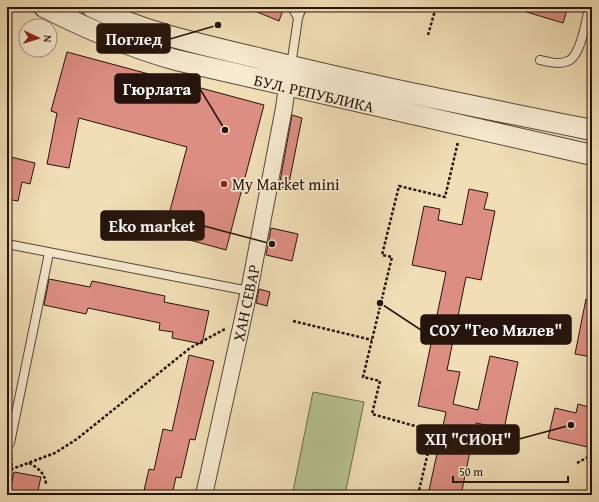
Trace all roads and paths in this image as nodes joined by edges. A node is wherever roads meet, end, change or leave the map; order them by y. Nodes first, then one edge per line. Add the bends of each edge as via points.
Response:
1 (44, 7) edge
2 (92, 7) edge
3 (292, 7) edge
4 (302, 7) edge
5 (436, 7) edge
6 (590, 7) edge
7 (298, 18) junction
8 (428, 35) dead end
9 (540, 60) dead end
10 (290, 66) junction
11 (286, 86) junction
12 (461, 126) junction
13 (592, 130) edge
14 (592, 155) edge
15 (7, 244) edge
16 (49, 253) junction
17 (249, 291) junction
18 (243, 318) junction
19 (293, 321) dead end
20 (372, 340) junction
21 (10, 443) dead end
22 (592, 455) edge
23 (28, 462) junction
24 (577, 463) dead end
25 (7, 473) edge
26 (47, 495) edge
27 (204, 495) edge
28 (418, 495) edge

1 - 11 street, БУЛ. РЕПУБЛИКА via 99,34 138,49
2 - 10 street, БУЛ. РЕПУБЛИКА via 143,28
3 - 7 lane
4 - 7 lane
5 - 8 path
6 - 9 lane via 576,55 557,64
7 - 10 lane
10 - 11 street, ХАН СЕВАР
10 - 13 street, БУЛ. РЕПУБЛИКА
11 - 12 street, БУЛ. РЕПУБЛИКА
11 - 17 street, ХАН СЕВАР
12 - 14 street, БУЛ. РЕПУБЛИКА
12 - 20 path via 445,197 399,186 382,255 392,257
15 - 16 lane
16 - 17 lane
16 - 21 lane
17 - 18 street, ХАН СЕВАР
18 - 23 path via 190,348 78,439 55,453
18 - 27 street, ХАН СЕВАР
19 - 20 path
20 - 28 path via 363,377 380,381 372,414 433,431
22 - 24 path
23 - 25 path
23 - 26 path via 40,470 45,478

